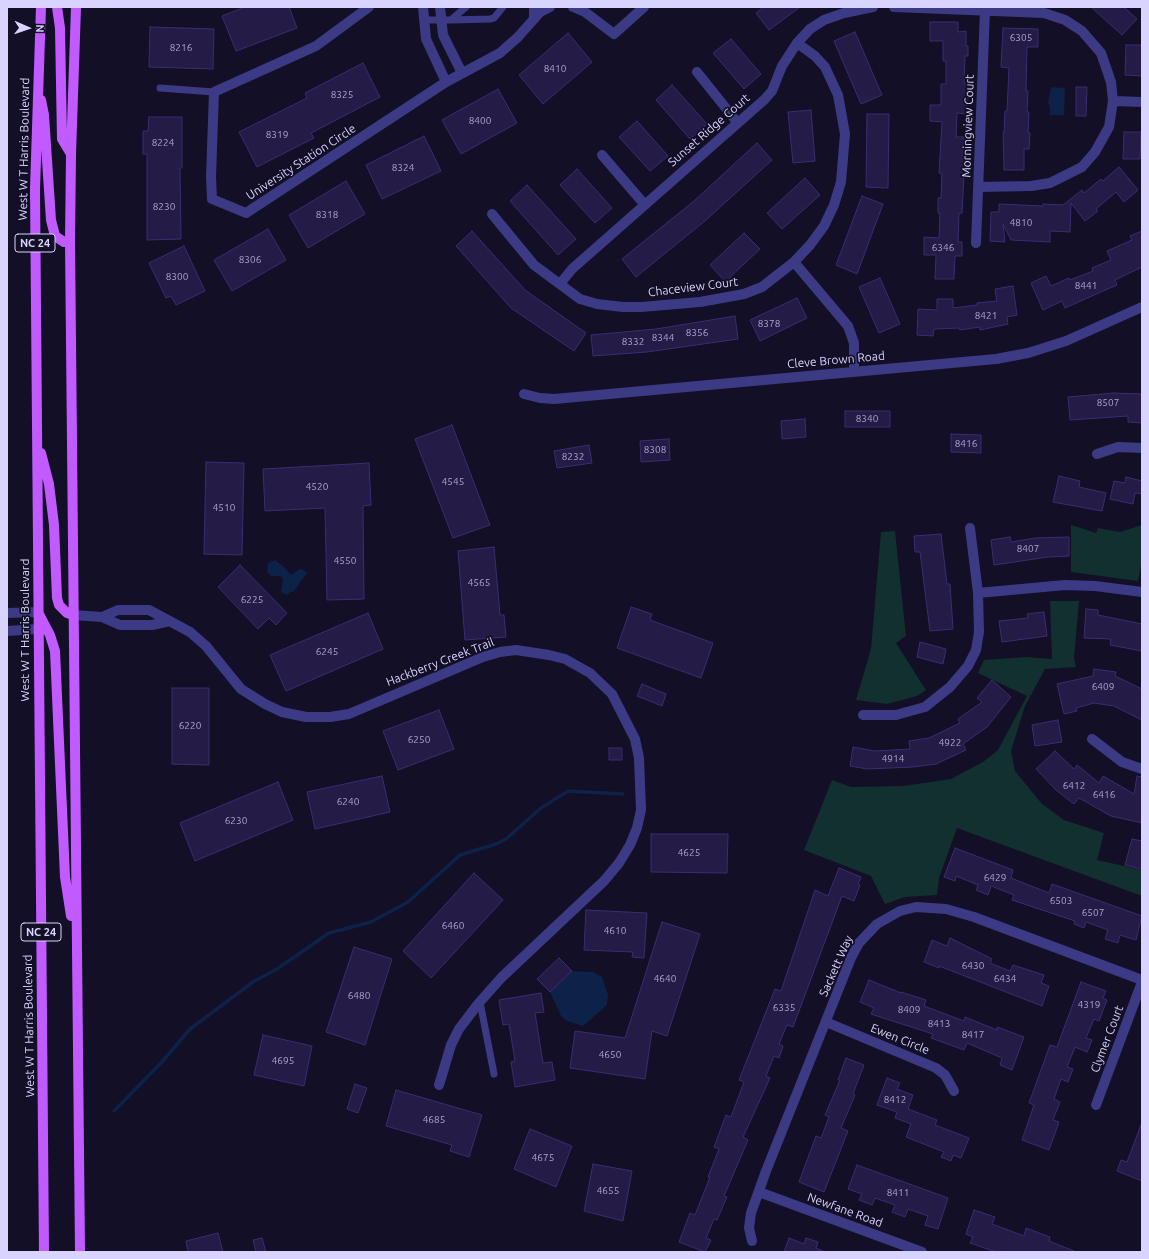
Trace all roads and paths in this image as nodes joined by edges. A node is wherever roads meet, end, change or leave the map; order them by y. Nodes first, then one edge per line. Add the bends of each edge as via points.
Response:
1 (32, 7) edge
2 (41, 7) edge
3 (57, 7) edge
4 (76, 7) edge
5 (369, 7) edge
6 (422, 7) edge
7 (440, 7) edge
8 (466, 7) edge
9 (503, 7) edge
10 (534, 7) edge
11 (550, 7) edge
12 (573, 7) edge
13 (644, 7) edge
14 (873, 7) edge
15 (894, 7) edge
16 (985, 10) junction
17 (534, 19) junction
18 (40, 20) junction
19 (423, 20) junction
20 (441, 20) junction
21 (451, 20) junction
22 (797, 43) junction
23 (697, 72) dead end
24 (462, 73) junction
25 (38, 82) junction
26 (446, 82) junction
27 (160, 88) dead end
28 (214, 92) junction
29 (1113, 102) junction
30 (1142, 102) edge
31 (737, 122) junction
32 (71, 154) junction
33 (602, 156) dead end
34 (979, 187) junction
35 (645, 205) junction
36 (492, 214) dead end
37 (70, 241) junction
38 (976, 243) dead end
39 (794, 262) junction
40 (560, 284) junction
41 (1142, 307) edge
42 (854, 371) junction
43 (524, 394) dead end
44 (37, 438) junction
45 (1142, 448) edge
46 (1097, 454) dead end
47 (970, 528) dead end
48 (1142, 592) edge
49 (978, 593) junction
50 (38, 612) junction
51 (7, 613) edge
52 (73, 615) junction
53 (102, 616) junction
54 (170, 621) junction
55 (38, 629) junction
56 (7, 631) edge
57 (863, 715) dead end
58 (1092, 739) dead end
59 (1142, 769) edge
60 (77, 947) junction
61 (1142, 981) edge
62 (480, 1002) junction
63 (826, 1022) junction
64 (494, 1074) dead end
65 (439, 1084) dead end
66 (954, 1091) dead end
67 (1096, 1105) dead end
68 (759, 1192) junction
69 (752, 1242) dead end
70 (44, 1252) edge
71 (80, 1252) edge
72 (922, 1252) edge

1 - 18 main road
2 - 18 main road, West W T Harris Boulevard / NC 24
3 - 32 main road via 60,28 62,139
4 - 32 main road, NC 24
5 - 28 street via 316,46
6 - 19 street
7 - 20 street
8 - 21 lane
9 - 21 lane via 494,18
10 - 17 street
11 - 17 street, University Station Circle
12 - 13 street via 585,12 614,34
14 - 22 street, Sunset Ridge Court via 844,12 824,20 810,28
15 - 16 street
16 - 29 street via 1044,13 1065,20 1082,31 1103,58 1111,82
16 - 34 street, Morningview Court
17 - 24 street, University Station Circle via 500,53
18 - 25 main road, West W T Harris Boulevard / NC 24
19 - 20 lane
19 - 26 street via 426,39
20 - 21 lane
20 - 24 street via 442,35
22 - 31 street, Sunset Ridge Court via 782,66 772,91
22 - 39 street, Chaceview Court via 815,56 824,67 836,90 845,134 841,182 834,205 824,226
23 - 31 street
24 - 26 street, University Station Circle
25 - 37 main road via 44,115 51,220 56,236 64,242
25 - 44 main road, West W T Harris Boulevard / NC 24 via 35,189
26 - 28 street, University Station Circle via 246,213 212,199
27 - 28 lane
29 - 30 street
29 - 34 street via 1109,127 1101,144 1082,167 1062,179 1041,186
31 - 35 street, Sunset Ridge Court
32 - 37 main road, NC 24
33 - 35 street
34 - 38 street, Morningview Court
35 - 40 street, Sunset Ridge Court via 572,269
36 - 40 street, Chaceview Court via 534,265
37 - 52 main road, NC 24
39 - 40 street, Chaceview Court via 762,286 744,294 700,302 622,307 597,304 580,299
39 - 42 street via 848,326 854,343
41 - 42 street, Cleve Brown Road via 1089,332 1028,353 954,364
42 - 43 street, Cleve Brown Road via 554,399
44 - 50 main road, West W T Harris Boulevard / NC 24
44 - 52 main road via 49,486 54,525 57,598 59,605
45 - 46 street via 1118,447
47 - 49 street
48 - 49 street via 1065,585
49 - 57 street via 979,632 976,650 968,666 950,687 925,707 907,713
50 - 51 street
50 - 55 main road, West W T Harris Boulevard / NC 24
50 - 60 main road via 55,651 65,877
52 - 53 street, Hackberry Creek Trail
52 - 60 main road, NC 24
53 - 54 street, Hackberry Creek Trail via 120,625 152,625
53 - 54 street, Hackberry Creek Trail via 118,610 143,609
54 - 62 street, Hackberry Creek Trail via 190,632 206,646 241,690 271,707 306,717 349,714 483,657 505,651 532,652 565,659 590,673 612,694 635,739 640,758 641,810 638,828 619,863 604,881 501,978
55 - 56 street
55 - 70 main road, West W T Harris Boulevard / NC 24
58 - 59 street via 1122,762
60 - 71 main road, NC 24
61 - 63 street, Sackett Way via 958,912 931,907 916,908 900,911 867,932 859,943
61 - 67 street, Clymer Court
62 - 64 lane
62 - 65 street, Hackberry Creek Trail via 459,1029 451,1045
63 - 66 street, Ewen Circle via 936,1068 945,1075
63 - 68 street, Sackett Way
68 - 69 street, Sackett Way via 751,1213 749,1228
68 - 72 street, Newfane Road

